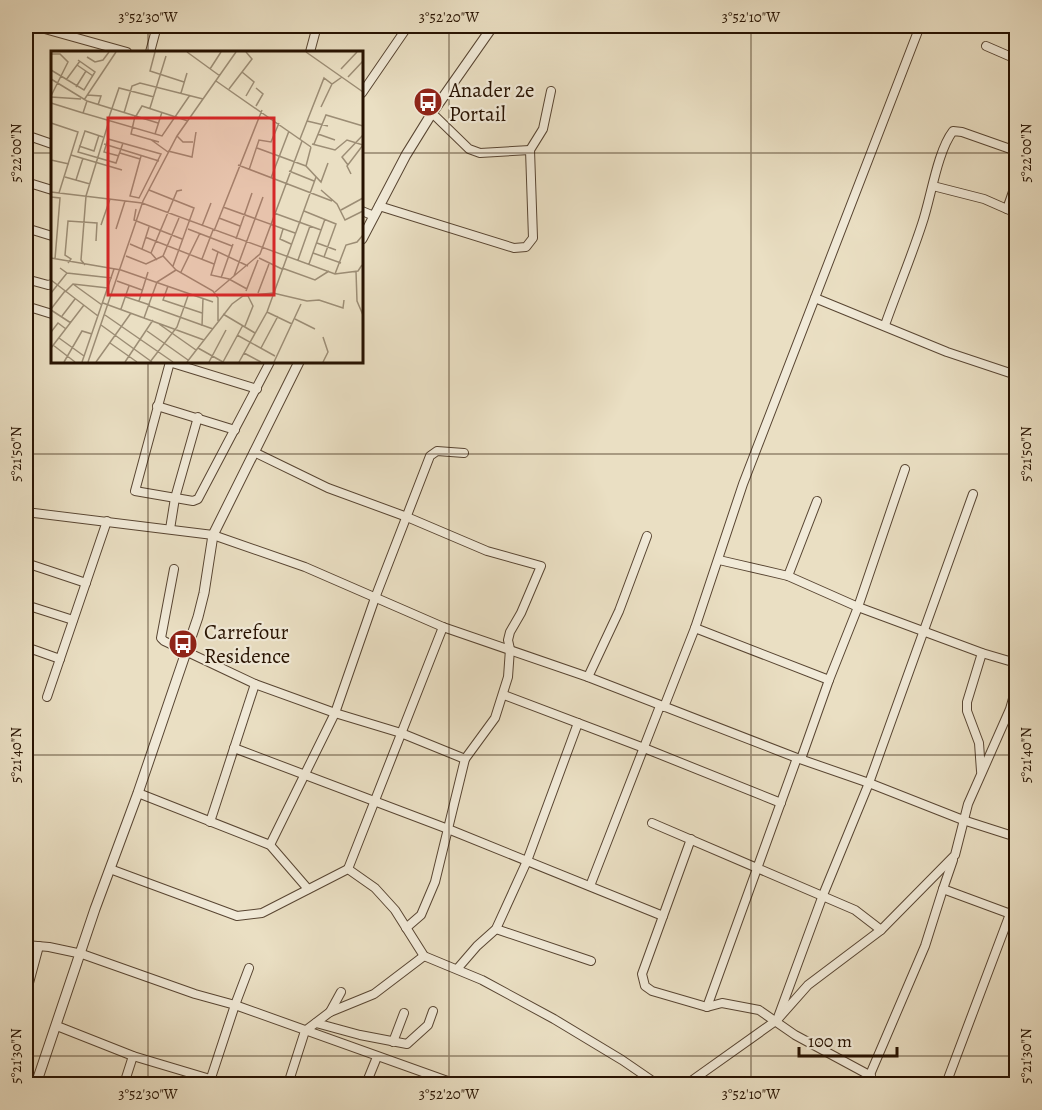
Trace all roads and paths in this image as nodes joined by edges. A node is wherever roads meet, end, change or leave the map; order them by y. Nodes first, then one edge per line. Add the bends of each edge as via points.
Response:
1 (34, 26) edge
2 (157, 26) edge
3 (302, 26) edge
4 (408, 26) edge
5 (493, 26) edge
6 (920, 26) edge
7 (317, 28) edge
8 (986, 46) dead end
9 (112, 50) edge
10 (150, 51) edge
11 (310, 51) edge
12 (1017, 59) edge
13 (551, 91) dead end
14 (363, 92) edge
15 (432, 113) junction
16 (26, 135) edge
17 (51, 144) edge
18 (530, 150) junction
19 (1017, 151) edge
20 (26, 182) edge
21 (1017, 183) edge
22 (933, 186) junction
23 (51, 190) edge
24 (379, 206) junction
25 (1007, 209) junction
26 (363, 210) edge
27 (1017, 213) edge
28 (374, 216) junction
29 (26, 228) edge
30 (51, 236) edge
31 (363, 237) edge
32 (26, 279) edge
33 (51, 284) edge
34 (815, 298) junction
35 (26, 306) edge
36 (51, 314) edge
37 (885, 325) junction
38 (170, 363) edge
39 (173, 363) edge
40 (270, 363) edge
41 (299, 363) edge
42 (1017, 375) edge
43 (257, 389) junction
44 (157, 406) junction
45 (198, 417) junction
46 (235, 430) junction
47 (254, 452) junction
48 (464, 453) dead end
49 (905, 468) dead end
50 (973, 494) dead end
51 (175, 498) junction
52 (817, 501) dead end
53 (26, 512) edge
54 (407, 517) junction
55 (107, 521) junction
56 (170, 529) junction
57 (213, 535) junction
58 (647, 536) dead end
59 (719, 560) junction
60 (26, 562) edge
61 (174, 569) dead end
62 (788, 576) junction
63 (86, 583) junction
64 (375, 598) junction
65 (26, 605) edge
66 (858, 607) junction
67 (73, 620) junction
68 (442, 627) junction
69 (696, 628) junction
70 (923, 632) junction
71 (26, 647) edge
72 (510, 649) junction
73 (186, 650) junction
74 (982, 652) junction
75 (60, 659) junction
76 (1017, 663) edge
77 (588, 677) junction
78 (829, 680) junction
79 (255, 684) junction
80 (1017, 688) edge
81 (504, 695) junction
82 (47, 697) dead end
83 (662, 706) junction
84 (335, 713) junction
85 (578, 723) junction
86 (401, 733) junction
87 (234, 747) junction
88 (644, 747) junction
89 (465, 759) junction
90 (799, 759) junction
91 (981, 772) junction
92 (304, 775) junction
93 (868, 783) junction
94 (138, 793) junction
95 (374, 801) junction
96 (781, 803) junction
97 (963, 820) junction
98 (210, 822) junction
99 (652, 823) dead end
100 (448, 829) junction
101 (1017, 837) edge
102 (691, 839) junction
103 (270, 845) junction
104 (955, 855) junction
105 (526, 861) junction
106 (756, 866) junction
107 (110, 869) junction
108 (348, 869) junction
109 (590, 886) junction
110 (308, 889) junction
111 (943, 889) junction
112 (824, 895) junction
113 (1013, 915) edge
114 (663, 916) junction
115 (406, 928) junction
116 (496, 929) junction
117 (881, 930) junction
118 (26, 945) edge
119 (39, 946) junction
120 (82, 954) junction
121 (424, 956) junction
122 (591, 961) dead end
123 (249, 968) dead end
124 (458, 968) junction
125 (342, 992) dead end
126 (26, 994) edge
127 (235, 1005) junction
128 (707, 1007) junction
129 (433, 1011) dead end
130 (330, 1012) junction
131 (404, 1013) dead end
132 (777, 1020) junction
133 (316, 1023) junction
134 (57, 1026) junction
135 (305, 1031) junction
136 (393, 1042) junction
137 (132, 1056) junction
138 (377, 1057) junction
139 (871, 1076) junction
140 (209, 1082) edge
141 (36, 1084) edge
142 (124, 1084) edge
143 (288, 1084) edge
144 (366, 1084) edge
145 (456, 1084) edge
146 (657, 1084) edge
147 (687, 1084) edge
148 (866, 1084) edge
149 (946, 1084) edge

1 - 9 street
2 - 10 street
3 - 7 street
4 - 14 street
5 - 15 street
6 - 34 street
7 - 11 street
8 - 12 street
13 - 18 street via 543,129
15 - 18 street via 470,149 480,153
15 - 24 street
16 - 17 street
18 - 24 street via 533,238 526,247 514,248
19 - 22 street via 953,131
20 - 23 street
21 - 25 street
22 - 25 street
22 - 37 street
24 - 28 street
25 - 27 street
26 - 28 street
28 - 31 street
29 - 30 street
32 - 33 street
34 - 37 street
34 - 59 street via 743,484
35 - 36 street
37 - 42 street via 947,352
38 - 44 street
39 - 43 street
40 - 43 street
41 - 47 street
43 - 46 street
44 - 45 street
44 - 51 street via 135,491
45 - 46 street
45 - 51 street
46 - 51 street via 198,499
47 - 54 street via 328,488
47 - 57 street
48 - 54 street via 437,451 430,456
49 - 66 street
50 - 70 street
51 - 56 street
52 - 62 street
53 - 55 street
54 - 64 street
54 - 72 street via 487,551 541,566 510,632
55 - 56 street
55 - 63 street
56 - 57 street
57 - 64 street via 305,567
57 - 73 street via 204,592
58 - 77 street via 619,611
59 - 62 street
59 - 69 street
60 - 63 street
61 - 73 street via 160,638
62 - 66 street
63 - 67 street
64 - 68 street
64 - 84 street
65 - 67 street
66 - 70 street
66 - 78 street
67 - 75 street
68 - 72 street
68 - 86 street
69 - 78 street
69 - 83 street
70 - 74 street
70 - 93 street
71 - 75 street
72 - 77 street
72 - 81 street
73 - 79 street
73 - 94 street
74 - 76 street
74 - 91 street via 967,702 979,743
75 - 82 street
77 - 83 street
78 - 90 street
79 - 84 street
79 - 87 street
80 - 91 street
81 - 85 street
81 - 89 street via 495,718
83 - 88 street
83 - 90 street
84 - 86 street
84 - 92 street
85 - 88 street
85 - 105 street
86 - 89 street
86 - 95 street
87 - 92 street
87 - 98 street
88 - 96 street
88 - 109 street
89 - 100 street
90 - 93 street
90 - 96 street
91 - 97 street
92 - 95 street
92 - 103 street
93 - 97 street
93 - 112 street
94 - 98 street
94 - 107 street
95 - 100 street
95 - 108 street
96 - 106 street
97 - 101 street
97 - 104 street
98 - 103 street
99 - 102 street
100 - 105 street
100 - 115 street via 435,882 421,915
102 - 106 street
102 - 114 street
103 - 110 street
104 - 111 street
104 - 117 street
105 - 109 street
105 - 116 street
106 - 112 street
106 - 128 street
107 - 110 street via 237,916 262,913
107 - 120 street
108 - 110 street
108 - 115 street via 375,888
109 - 114 street
111 - 113 street
111 - 139 street via 925,946
112 - 117 street via 855,910
112 - 132 street
113 - 149 street
114 - 128 street via 642,974 645,986
115 - 121 street
116 - 122 street
116 - 124 street
117 - 132 street via 808,985
118 - 119 street
119 - 120 street
119 - 126 street
120 - 127 street
120 - 134 street
121 - 124 street
121 - 130 street via 374,994
123 - 127 street
124 - 146 street via 554,1019
125 - 130 street
127 - 135 street
127 - 140 street
128 - 132 street via 722,1003 744,1006
129 - 136 street via 428,1024 411,1043
130 - 133 street
131 - 136 street
132 - 139 street via 795,1035
132 - 147 street
133 - 135 street
133 - 136 street
134 - 137 street
134 - 141 street
135 - 138 street
135 - 143 street
137 - 140 street
137 - 142 street
138 - 144 street
138 - 145 street
139 - 148 street

